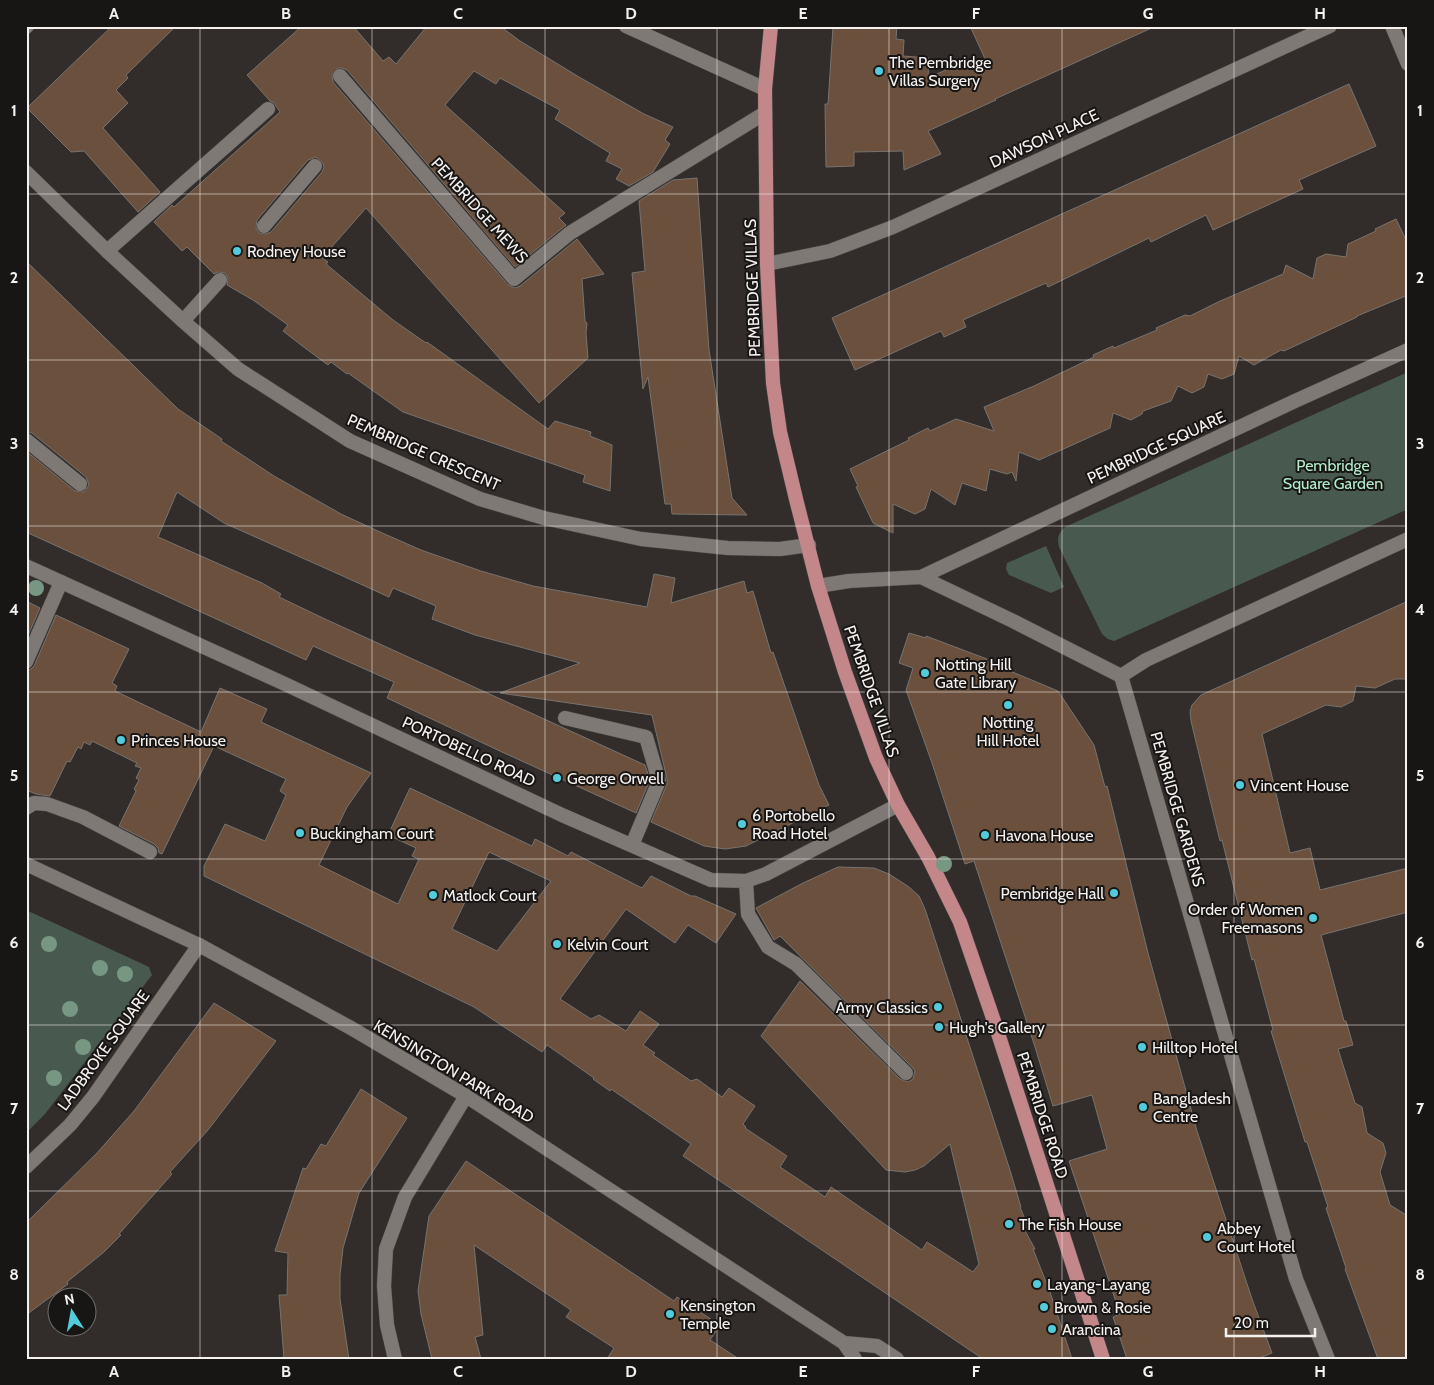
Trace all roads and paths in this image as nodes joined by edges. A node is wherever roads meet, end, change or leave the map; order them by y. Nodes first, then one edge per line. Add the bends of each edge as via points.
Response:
1 (626, 26) edge
2 (771, 26) edge
3 (1330, 26) edge
4 (1392, 26) edge
5 (1408, 64) edge
6 (340, 76) dead end
7 (765, 89) junction
8 (268, 109) dead end
9 (765, 113) junction
10 (315, 166) dead end
11 (26, 172) edge
12 (264, 226) dead end
13 (107, 251) junction
14 (766, 264) junction
15 (220, 280) dead end
16 (183, 321) junction
17 (1408, 350) edge
18 (26, 440) edge
19 (80, 484) dead end
20 (1408, 539) edge
21 (809, 545) junction
22 (26, 566) edge
23 (921, 577) junction
24 (61, 582) junction
25 (818, 586) junction
26 (26, 662) edge
27 (1121, 676) junction
28 (565, 718) dead end
29 (898, 806) junction
30 (26, 808) edge
31 (632, 845) junction
32 (150, 852) dead end
33 (26, 864) edge
34 (746, 881) junction
35 (199, 945) junction
36 (906, 1073) dead end
37 (466, 1096) junction
38 (26, 1167) edge
39 (844, 1342) junction
40 (396, 1359) edge
41 (855, 1359) edge
42 (897, 1359) edge
43 (1103, 1359) edge
44 (1328, 1359) edge

1 - 7 street
2 - 7 main road, PEMBRIDGE VILLAS
3 - 14 street, DAWSON PLACE via 893,228 830,251
4 - 5 street
6 - 9 street, PEMBRIDGE MEWS via 514,279 570,234
7 - 9 main road, PEMBRIDGE VILLAS
8 - 13 street
9 - 14 main road, PEMBRIDGE VILLAS
10 - 12 street
11 - 13 street, PEMBRIDGE CRESCENT
13 - 16 street, PEMBRIDGE CRESCENT
14 - 21 main road, PEMBRIDGE VILLAS via 773,383 780,432
15 - 16 street
16 - 21 street, PEMBRIDGE CRESCENT via 238,369 350,441 480,500 641,539 780,550
17 - 23 street, PEMBRIDGE SQUARE
18 - 19 street
20 - 27 street via 1146,660
21 - 25 main road
22 - 24 street, PORTOBELLO ROAD
23 - 25 street, PEMBRIDGE SQUARE
23 - 27 street, PEMBRIDGE SQUARE
24 - 26 street
24 - 31 street, PORTOBELLO ROAD
25 - 29 main road, PEMBRIDGE VILLAS via 876,758
27 - 44 street, PEMBRIDGE GARDENS via 1296,1279
28 - 31 street via 646,737 658,781
29 - 34 street, PORTOBELLO ROAD via 766,874
29 - 43 main road, PEMBRIDGE ROAD via 960,922
30 - 32 street via 34,803 47,804 83,818
31 - 34 street, PORTOBELLO ROAD via 711,880
33 - 35 street, KENSINGTON PARK ROAD
34 - 36 street via 748,914 768,947 796,964
35 - 37 street, KENSINGTON PARK ROAD via 351,1028
35 - 38 street, LADBROKE SQUARE via 93,1097 70,1125
37 - 39 street, KENSINGTON PARK ROAD
37 - 40 street via 405,1197 386,1249 387,1325
39 - 41 street, KENSINGTON PARK ROAD
39 - 42 street, KENSINGTON PARK ROAD via 877,1346

